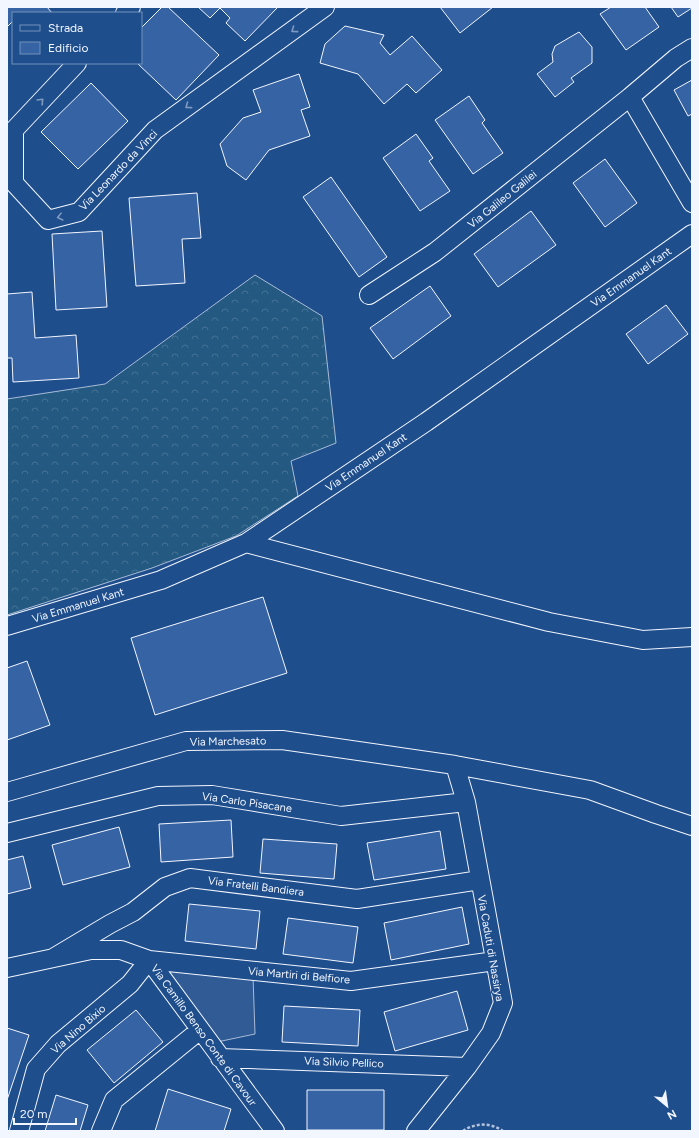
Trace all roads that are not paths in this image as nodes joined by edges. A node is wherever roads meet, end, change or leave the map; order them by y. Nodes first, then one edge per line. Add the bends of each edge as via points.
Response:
1 (325, 7) edge
2 (692, 48) edge
3 (76, 64) edge
4 (630, 97) junction
5 (10, 132) edge
6 (692, 202) edge
7 (692, 234) edge
8 (369, 295) dead end
9 (246, 543) junction
10 (7, 626) edge
11 (692, 637) edge
12 (455, 765) junction
13 (7, 792) edge
14 (466, 802) junction
15 (692, 826) edge
16 (7, 833) edge
17 (480, 880) junction
18 (53, 958) junction
19 (149, 960) junction
20 (495, 961) junction
21 (7, 968) edge
22 (200, 1030) junction
23 (220, 1058) junction
24 (467, 1067) junction
25 (19, 1131) edge
26 (101, 1131) edge
27 (275, 1131) edge
28 (416, 1131) edge

1 -> 5 street, Via Leonardo da Vinci via 155,130 79,212 48,220 14,183
2 - 4 street, Via Galileo Galilei via 676,58
5 -> 3 street
4 - 6 street
4 - 8 street, Via Galileo Galilei via 435,252
7 - 9 street, Via Emmanuel Kant via 426,422
9 - 10 street, Via Emmanuel Kant via 161,580
9 - 11 street via 549,622 643,640
12 - 13 street, Via Marchesato via 282,740 186,741
12 - 14 street, Via Caduti di Nassirya
12 - 15 street, Via Marchesato via 590,790
14 - 16 street, Via Carlo Pisacane via 341,816 212,795 158,796
14 - 17 street, Via Caduti di Nassirya
17 - 18 street, Via Fratelli Bandiera via 357,899 190,878 165,887 133,912
17 - 20 street, Via Caduti di Nassirya
18 - 19 street, Via Camillo Benso Conte di Cavour via 91,950 121,950
18 - 21 street, Via Camillo Benso Conte di Cavour
19 - 20 street, Via Martiri di Belfiore via 351,981
19 - 22 street, Via Camillo Benso Conte di Cavour
19 - 25 street, Via Nino Bixio via 130,984 58,1044 36,1069
20 - 24 street, Via Caduti di Nassirya via 503,1003 491,1032
22 - 23 street, Via Camillo Benso Conte di Cavour
22 - 26 street via 114,1100
23 - 24 street, Via Silvio Pellico
23 - 27 street, Via Camillo Benso Conte di Cavour
24 - 28 street, Via Caduti di Nassirya

